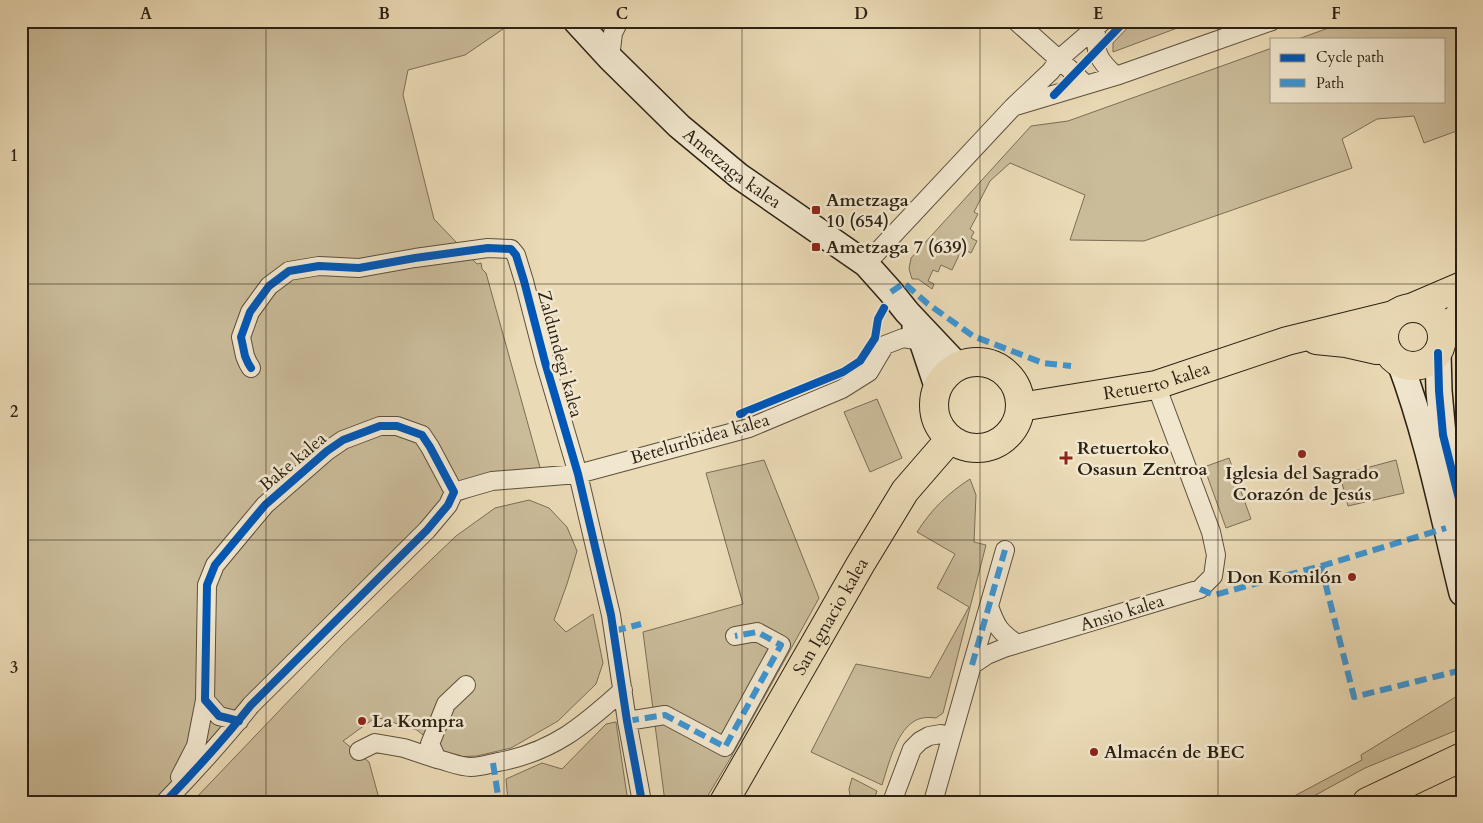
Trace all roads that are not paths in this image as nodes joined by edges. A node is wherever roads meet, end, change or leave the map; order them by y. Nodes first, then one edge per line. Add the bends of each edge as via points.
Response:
1 (617, 21) edge
2 (1016, 21) edge
3 (1272, 21) edge
4 (1099, 24) edge
5 (580, 25) edge
6 (610, 58) junction
7 (1055, 65) junction
8 (1116, 76) junction
9 (1086, 85) junction
10 (1065, 92) junction
11 (1013, 107) junction
12 (866, 264) junction
13 (1462, 286) edge
14 (1403, 311) junction
15 (907, 312) junction
16 (1462, 312) edge
17 (1287, 341) junction
18 (922, 342) junction
19 (1441, 344) junction
20 (1393, 356) junction
21 (957, 366) junction
22 (252, 368) dead end
23 (1156, 385) junction
24 (937, 386) junction
25 (1020, 407) junction
26 (950, 439) junction
27 (578, 474) junction
28 (454, 492) junction
29 (1457, 521) edge
30 (1005, 550) dead end
31 (1462, 593) edge
32 (989, 606) junction
33 (735, 636) dead end
34 (1017, 644) junction
35 (972, 665) junction
36 (466, 685) dead end
37 (623, 690) junction
38 (205, 700) junction
39 (239, 721) junction
40 (627, 721) junction
41 (952, 736) junction
42 (359, 751) dead end
43 (1462, 757) edge
44 (437, 759) junction
45 (167, 800) edge
46 (642, 802) edge
47 (724, 802) edge
48 (892, 802) edge
49 (933, 802) edge
50 (1367, 802) edge

1 - 5 street, Ametzaga kalea via 598,29
1 - 6 street, Ametzaga kalea
2 - 7 street
3 - 8 street
4 - 7 street
4 - 8 street via 1095,47 1102,64
5 - 6 street, Ametzaga kalea
6 - 12 street, Ametzaga kalea via 679,126 739,176
7 - 9 street via 1074,72
7 - 10 street
7 - 11 street
8 - 9 street
9 - 10 street
10 - 11 street
11 - 12 street
12 - 15 street, Ametzaga kalea
13 - 14 main road
14 - 17 main road
14 - 19 main road via 1422,308 1430,312 1441,327
14 - 20 main road via 1386,327 1384,334
15 - 18 street, Ametzaga kalea
15 - 21 street, Ametzaga kalea
16 - 19 main road
17 - 20 main road via 1346,343
17 - 23 main road, Retuerto kalea
18 - 24 street, Ametzaga kalea
18 - 27 street, Beteluribidea kalea via 903,338 885,345 868,372 842,389 749,428
19 - 20 main road via 1433,359 1417,366 1408,366
19 - 29 street via 1439,391 1442,428
20 - 29 street via 1413,399
21 - 24 main road via 945,374
21 - 25 main road via 974,361 988,362 1002,369 1012,378
22 - 27 street, Zaldundegi kalea via 245,356 241,337 250,312 269,286 289,271 318,266 359,268 488,248 511,249 524,281
23 - 25 main road, Retuerto kalea
23 - 34 street, Ansio kalea via 1211,532 1216,555 1213,576 1200,590
24 - 26 main road via 933,406 938,426
25 - 26 main road via 1017,422 1008,435 995,444 980,448 963,446
26 - 47 main road, San Ignacio kalea via 905,492
27 - 28 street, Beteluribidea kalea via 492,481
27 - 37 street, Zaldundegi kalea via 611,615
28 - 38 street, Bake kalea via 422,435 397,426 380,426 343,440 327,451 265,505 215,565 207,585
28 - 39 street, Bake kalea via 436,521 251,705
29 - 31 street
30 - 32 street
32 - 34 street via 1003,634
32 - 35 street
33 - 40 street via 757,632 781,645 724,746 665,714
34 - 35 street, Ansio kalea via 987,655
35 - 41 street
36 - 44 street via 446,704 430,744
37 - 40 street, Zaldundegi kalea
37 - 44 street via 566,737 518,759 470,767
38 - 39 street via 219,716
38 - 45 street, Bake kalea via 196,746
39 - 45 street, Bake kalea
40 - 46 street, Zaldundegi kalea
41 - 48 street via 928,736 912,749
41 - 49 street
42 - 44 street via 375,743
43 - 50 main road

